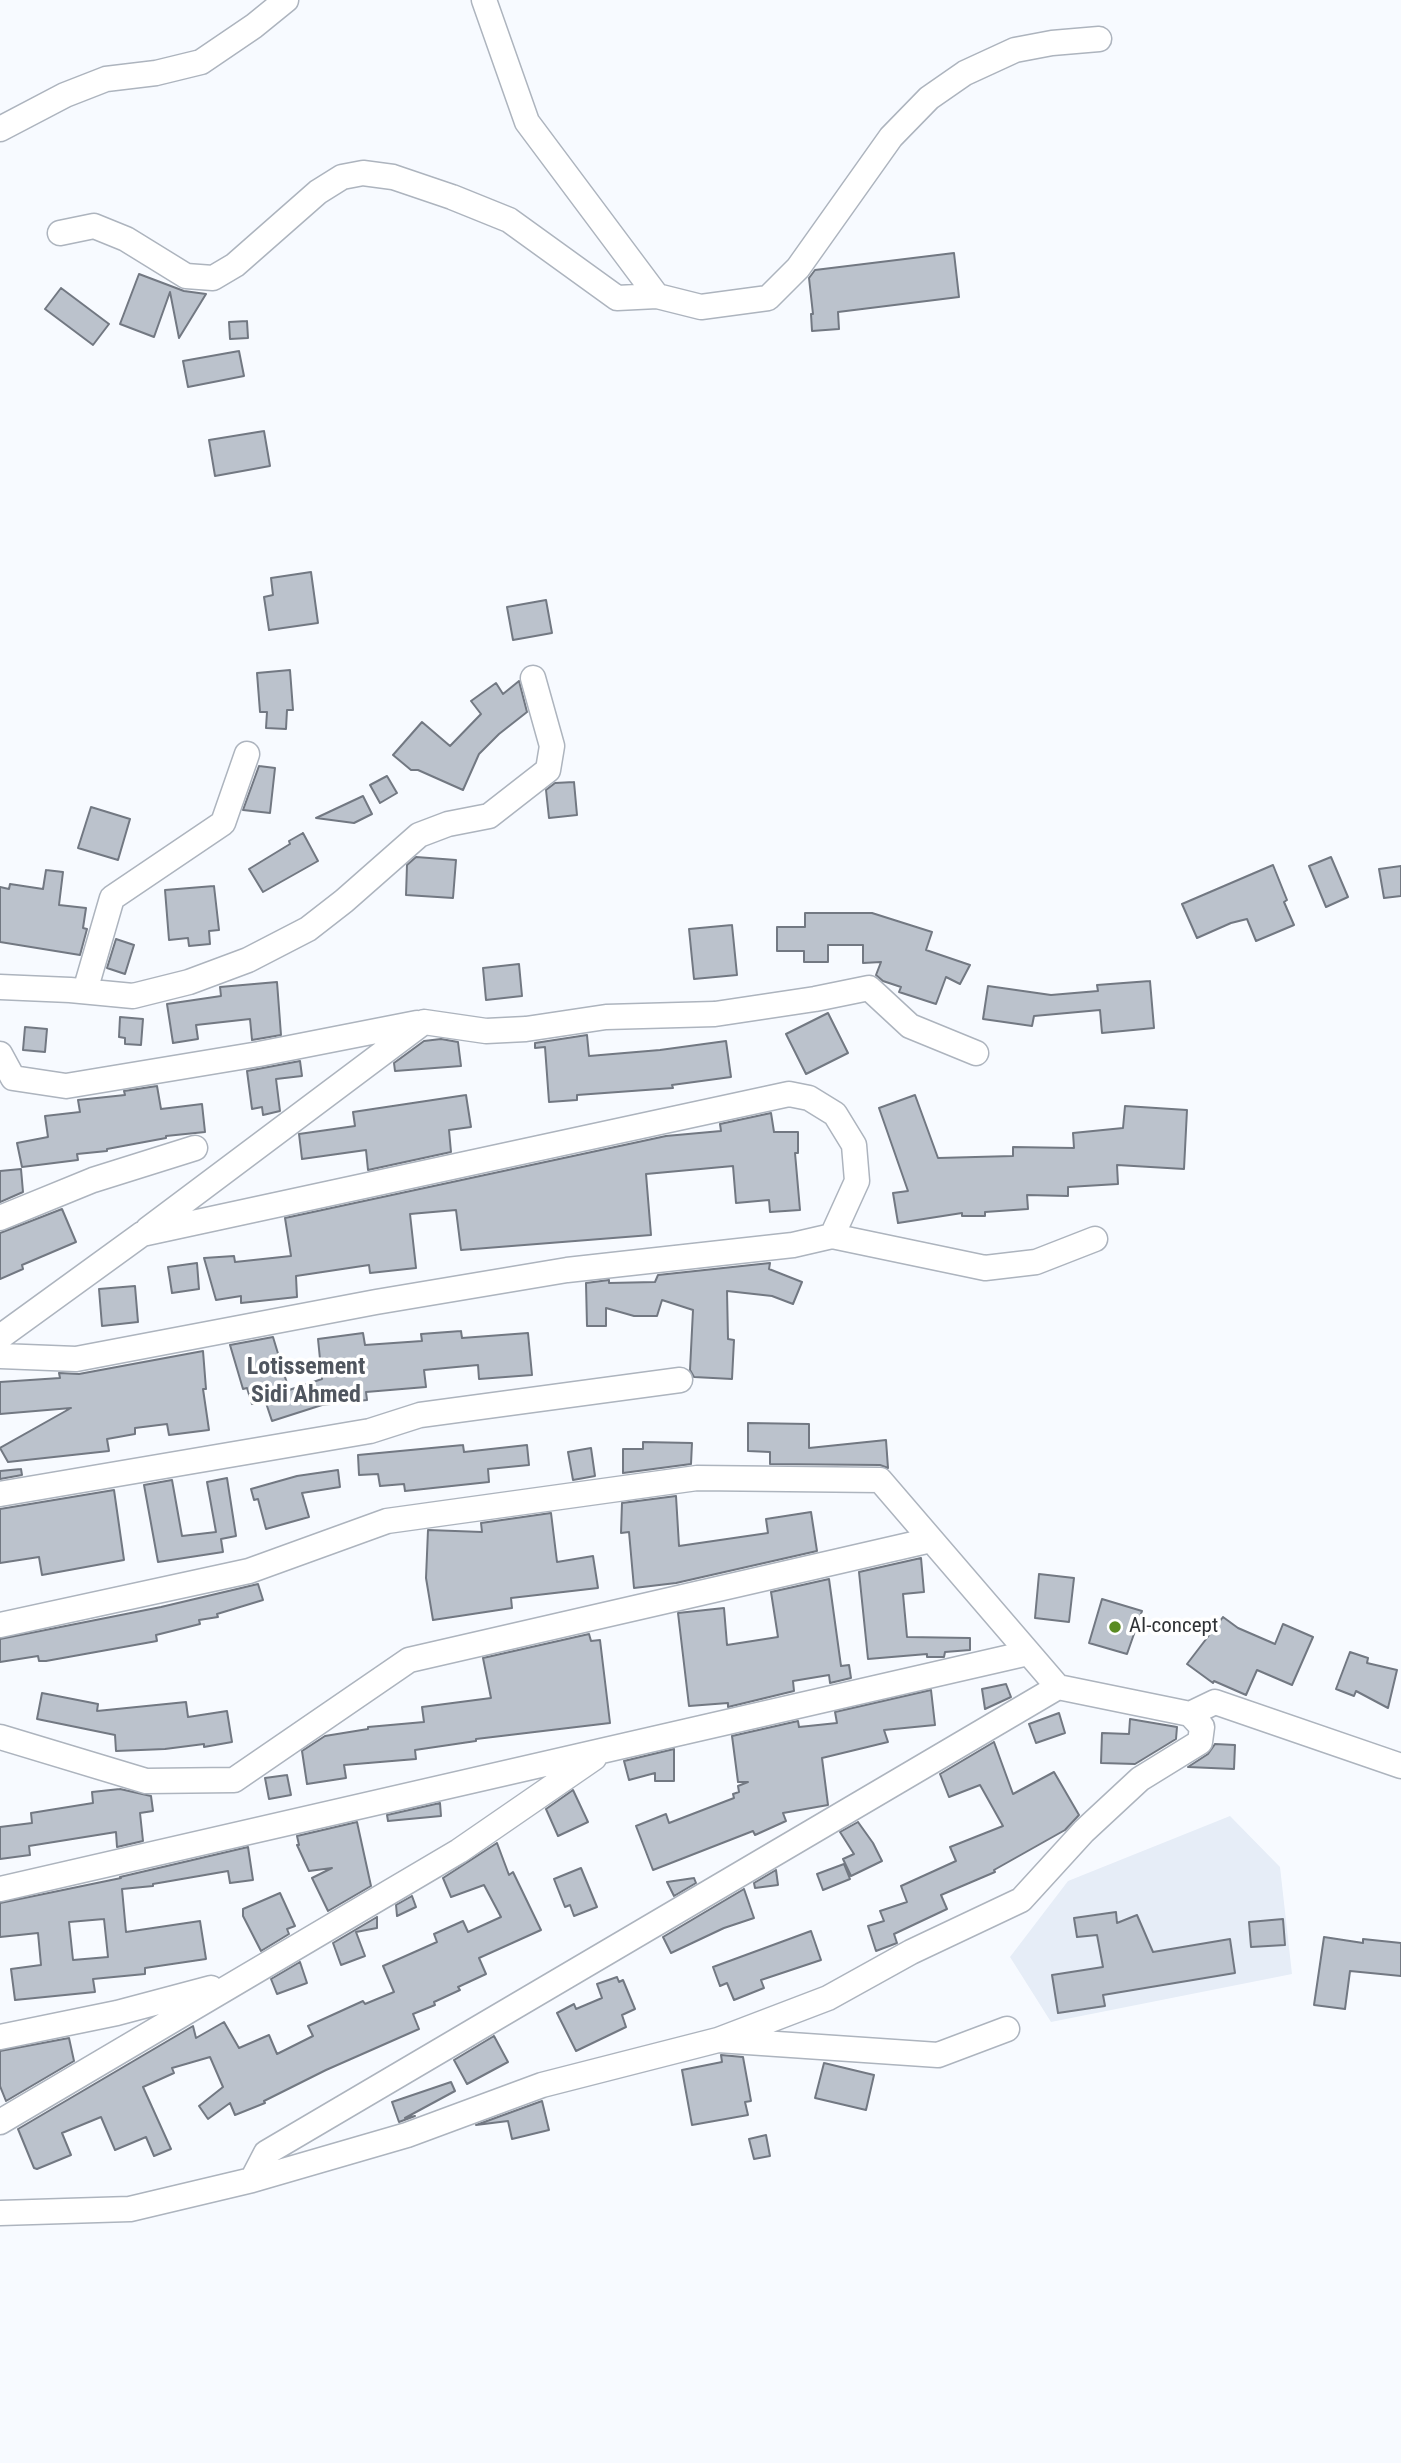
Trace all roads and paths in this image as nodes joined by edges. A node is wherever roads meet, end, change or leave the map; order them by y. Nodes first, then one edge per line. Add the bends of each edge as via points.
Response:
1 (286, 0) edge
2 (484, 0) edge
3 (1099, 39) dead end
4 (0, 130) edge
5 (60, 233) dead end
6 (657, 296) junction
7 (533, 678) dead end
8 (247, 754) dead end
9 (0, 987) edge
10 (85, 991) junction
11 (424, 1022) junction
12 (976, 1053) dead end
13 (0, 1054) edge
14 (195, 1148) dead end
15 (0, 1218) edge
16 (142, 1234) junction
17 (832, 1236) junction
18 (1095, 1239) dead end
19 (0, 1337) edge
20 (0, 1356) edge
21 (680, 1380) dead end
22 (0, 1494) edge
23 (931, 1540) junction
24 (0, 1625) edge
25 (1028, 1653) junction
26 (1058, 1687) junction
27 (1190, 1714) junction
28 (0, 1737) edge
29 (29, 1747) junction
30 (606, 1750) junction
31 (0, 1754) edge
32 (1401, 1766) edge
33 (0, 1889) edge
34 (239, 1981) junction
35 (1007, 2029) dead end
36 (0, 2037) edge
37 (718, 2040) junction
38 (0, 2122) edge
39 (252, 2180) junction
40 (0, 2213) edge

1 - 4 street via 201,62 106,79
2 - 6 street via 527,122
3 - 6 street via 1016,50 965,73 929,98 891,137 798,268 768,298 701,307
5 - 6 street via 94,226 126,239 186,276 213,278 235,265 318,192 342,177 363,173 393,177 509,220 617,298
7 - 10 street via 552,746 548,771 489,817 419,835 308,929 248,960 133,996
8 - 10 street via 223,823 112,898
9 - 10 street
11 - 12 street via 486,1031 526,1029 606,1017 715,1014 869,988 910,1026
11 - 13 street via 66,1087 13,1078
11 - 16 street
14 - 15 street via 93,1180
16 - 17 street via 789,1094 809,1098 835,1114 855,1145 858,1181
16 - 19 street
17 - 18 street via 985,1268 1036,1262
17 - 20 street via 793,1245 567,1270 76,1359
21 - 22 street via 421,1415 370,1431
23 - 24 street via 880,1480 697,1478 387,1521 249,1571
23 - 25 street
23 - 29 street via 409,1660 234,1780 146,1781
25 - 26 street
25 - 30 street
26 - 27 street
26 - 39 street via 266,2153
27 - 32 street via 1216,1702
27 - 37 street via 1202,1727 1200,1742 1140,1779 1021,1900 828,1998
28 - 29 street
29 - 31 street
30 - 33 street
30 - 34 street via 459,1851
34 - 36 street
34 - 38 street
35 - 37 street via 938,2055
37 - 39 street via 542,2085 407,2135
39 - 40 street via 130,2209

